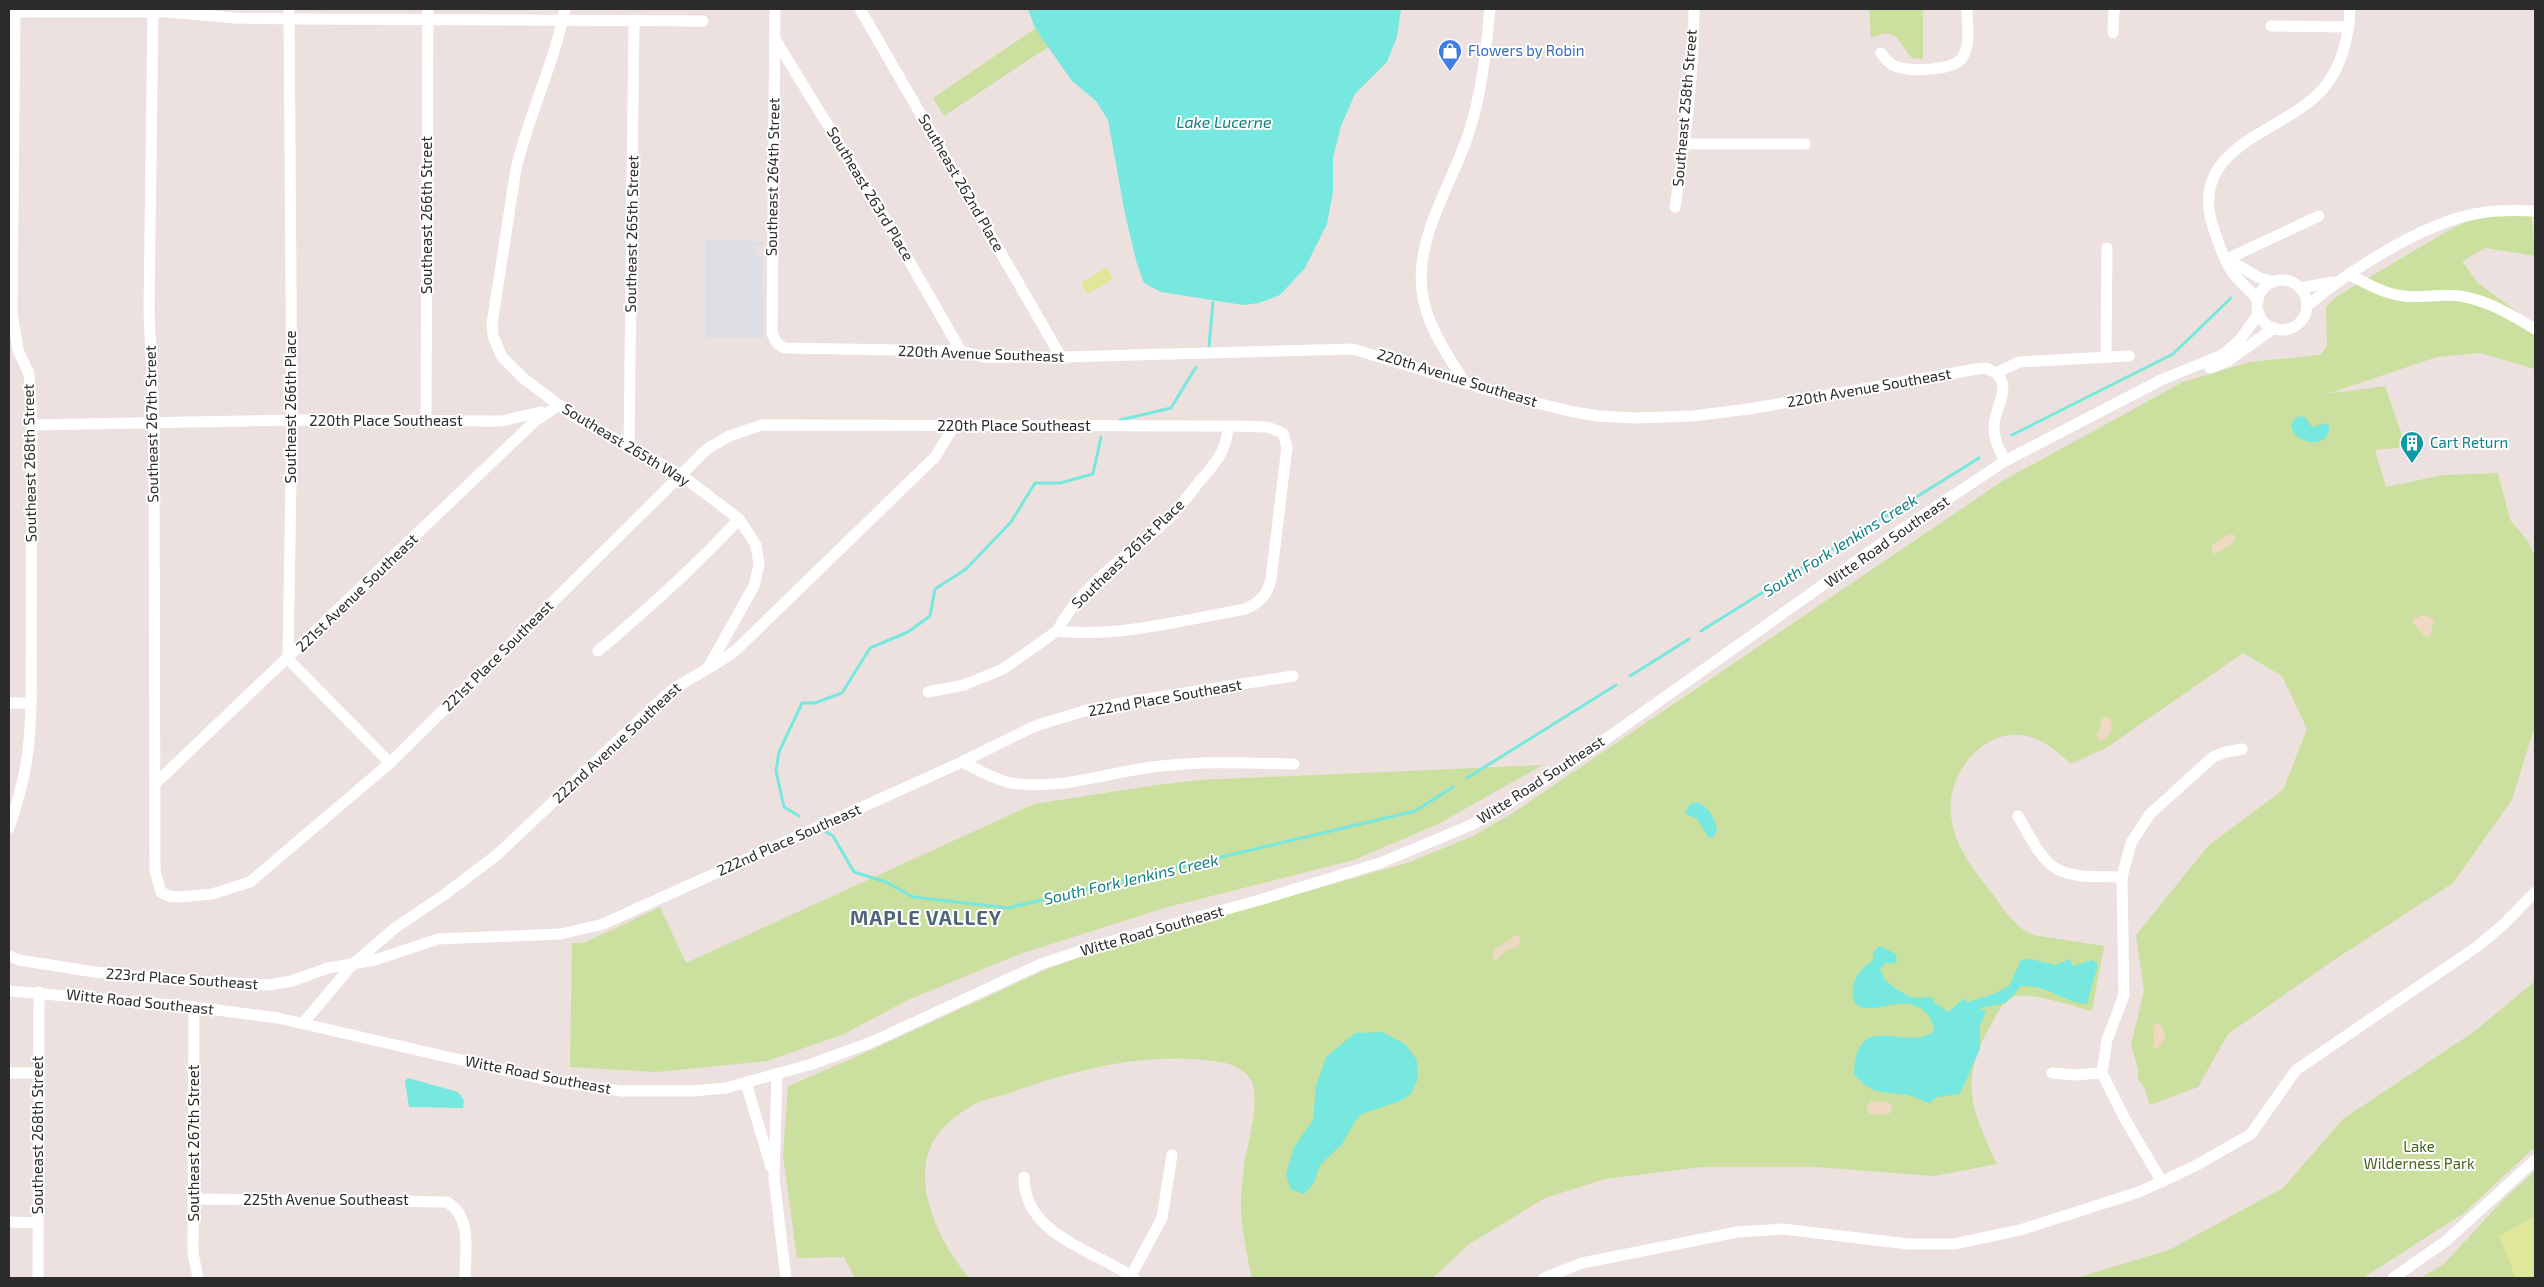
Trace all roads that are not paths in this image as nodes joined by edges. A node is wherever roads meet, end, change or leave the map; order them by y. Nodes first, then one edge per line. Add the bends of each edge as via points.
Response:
1 (775, 9) edge
2 (860, 9) edge
3 (1490, 9) edge
4 (1694, 9) edge
5 (1967, 9) edge
6 (2114, 9) edge
7 (2350, 9) edge
8 (13, 11) edge
9 (153, 11) edge
10 (289, 14) edge
11 (428, 14) edge
12 (564, 14) edge
13 (634, 20) junction
14 (703, 21) dead end
15 (2271, 26) dead end
16 (2349, 27) junction
17 (2113, 33) dead end
18 (775, 39) junction
19 (1881, 54) dead end
20 (1685, 144) junction
21 (1805, 144) dead end
22 (1675, 207) dead end
23 (2535, 211) edge
24 (2319, 216) dead end
25 (2106, 248) dead end
26 (2227, 259) junction
27 (2346, 278) junction
28 (2274, 282) junction
29 (2300, 288) junction
30 (2258, 301) junction
31 (2307, 306) junction
32 (2259, 313) junction
33 (2274, 328) junction
34 (2535, 329) edge
35 (777, 343) joint
36 (961, 351) junction
37 (13, 352) edge
38 (2106, 356) junction
39 (2129, 356) dead end
40 (1061, 357) junction
41 (2183, 372) junction
42 (1996, 374) junction
43 (1464, 383) junction
44 (559, 405) junction
45 (292, 420) junction
46 (154, 422) junction
47 (426, 422) junction
48 (32, 425) junction
49 (954, 426) junction
50 (1228, 426) junction
51 (744, 430) joint
52 (629, 448) junction
53 (2005, 461) junction
54 (681, 475) junction
55 (740, 519) junction
56 (1057, 631) junction
57 (598, 651) dead end
58 (288, 660) junction
59 (708, 668) junction
60 (1293, 676) dead end
61 (928, 692) dead end
62 (9, 702) edge
63 (31, 703) junction
64 (2242, 749) dead end
65 (962, 762) junction
66 (390, 764) junction
67 (1294, 764) dead end
68 (157, 782) junction
69 (2018, 816) dead end
70 (9, 828) edge
71 (2122, 877) junction
72 (250, 882) joint
73 (2535, 892) edge
74 (9, 956) edge
75 (353, 964) junction
76 (9, 991) edge
77 (39, 992) junction
78 (194, 1006) junction
79 (304, 1022) junction
80 (9, 1073) edge
81 (38, 1073) junction
82 (2052, 1073) dead end
83 (2102, 1073) junction
84 (777, 1074) junction
85 (746, 1083) junction
86 (1172, 1154) dead end
87 (2535, 1160) edge
88 (1024, 1177) dead end
89 (774, 1178) junction
90 (2162, 1182) junction
91 (194, 1199) junction
92 (9, 1222) edge
93 (37, 1223) junction
94 (1133, 1277) edge
95 (38, 1278) edge
96 (198, 1278) edge
97 (465, 1278) edge
98 (786, 1278) edge
99 (1544, 1278) edge
100 (2393, 1278) edge

1 - 18 street, Southeast 264th Street
2 - 40 street, Southeast 262nd Place
3 - 43 street via 1476,107 1463,150 1429,233 1421,276 1427,317
4 - 20 street, Southeast 258th Street via 1694,51
5 - 19 street via 1967,44 1961,60 1944,68 1896,67
6 - 17 street
7 - 16 street
8 - 9 street
8 - 37 street, Southeast 268th Street
9 - 10 street
9 - 46 street, Southeast 267th Street via 149,311
10 - 11 street
10 - 45 street, Southeast 266th Place
11 - 12 street
11 - 47 street, Southeast 266th Street
12 - 13 street
12 - 44 street, Southeast 265th Way via 554,54 521,147 492,324 496,346 510,368
13 - 14 street
13 - 52 street, Southeast 265th Street
15 - 16 street
16 - 26 street via 2345,48 2323,89 2300,109 2246,140 2220,166 2213,178 2209,207 2211,220
18 - 35 street, Southeast 264th Street via 772,333
18 - 36 street, Southeast 263rd Place
20 - 21 street
20 - 22 street, Southeast 258th Street
23 - 27 street, Witte Road Southeast via 2506,210 2450,221 2411,238
24 - 26 street
25 - 38 street
26 - 28 street, Witte Road Southeast via 2260,278
26 - 30 street via 2232,272
27 - 29 street, Witte Road Southeast
27 - 31 street, Witte Road Southeast
27 - 34 street via 2406,297 2465,296 2491,304
28 - 29 street, Witte Road Southeast via 2288,281
28 - 30 street via 2265,287
29 - 31 street
30 - 32 street
31 - 33 street, Witte Road Southeast via 2305,315 2296,325 2288,329
32 - 33 street
32 - 41 street, Witte Road Southeast via 2238,341 2222,355
33 - 41 street, Witte Road Southeast via 2228,361
35 - 36 street, 220th Avenue Southeast via 792,350
36 - 40 street, 220th Avenue Southeast via 984,357
37 - 48 street, Southeast 268th Street via 29,374
38 - 39 street
38 - 42 street via 2019,362
40 - 43 street, 220th Avenue Southeast via 1353,349
41 - 53 street, Witte Road Southeast via 2161,380
42 - 43 street, 220th Avenue Southeast via 1986,368 1977,369 1749,409 1658,418 1579,413
42 - 53 street via 2003,385 1995,416 1994,438
44 - 47 street, 220th Place Southeast via 534,415 501,421
44 - 52 street, Southeast 265th Way
44 - 58 street, 221st Avenue Southeast via 534,422
45 - 46 street, 220th Place Southeast
45 - 47 street, 220th Place Southeast
45 - 58 street, Southeast 266th Place
46 - 48 street, 220th Place Southeast
46 - 68 street, Southeast 267th Street
48 - 63 street, Southeast 268th Street
49 - 50 street, 220th Place Southeast
49 - 51 street, 220th Place Southeast via 762,425
49 - 59 street, 222nd Avenue Southeast via 928,464 736,650
50 - 56 street, Southeast 261st Place via 1222,455 1174,514 1106,571 1071,608
50 - 56 street, 220th Place Southeast via 1268,427 1283,433 1287,447 1271,579 1265,597 1245,609 1159,625 1082,634
51 - 54 street, 221st Place Southeast via 718,442
52 - 54 street, Southeast 265th Way
53 - 84 street, Witte Road Southeast via 1892,536 1586,754 1471,825 1380,863 1041,964 872,1042
54 - 55 street, Southeast 265th Way
54 - 66 street, 221st Place Southeast
55 - 57 street via 656,603
55 - 59 street, Southeast 265th Way via 756,545 758,575
56 - 61 street via 1004,669 964,685
58 - 66 street
58 - 68 street, 221st Avenue Southeast
59 - 75 street, 222nd Avenue Southeast via 668,694 498,854 395,928
60 - 65 street, 222nd Place Southeast via 1084,711 1035,726
62 - 63 street
63 - 70 street, Southeast 268th Street via 26,770
64 - 71 street via 2213,757 2150,814 2131,843
65 - 67 street via 1009,782 1036,785 1092,779 1160,766 1224,762
65 - 75 street, 222nd Place Southeast via 603,924 561,934 438,939
66 - 72 street, 221st Place Southeast
68 - 72 street, Southeast 267th Street via 157,883 161,892 169,896 212,894
69 - 71 street via 2043,856 2055,868 2073,874
71 - 83 street via 2124,996 2105,1046
73 - 90 street via 2478,946 2296,1070 2251,1134
74 - 75 street, 223rd Place Southeast via 94,972 257,985 287,983 328,968
75 - 79 street
76 - 77 street, Witte Road Southeast
77 - 78 street, Witte Road Southeast
77 - 81 street, Southeast 268th Street
78 - 79 street, Witte Road Southeast
78 - 91 street, Southeast 267th Street
79 - 85 street, Witte Road Southeast via 552,1081 596,1088 693,1091
80 - 81 street
81 - 93 street, Southeast 268th Street
82 - 83 street
83 - 90 street
84 - 85 street, Witte Road Southeast
84 - 89 street
85 - 89 street
86 - 94 street via 1162,1218
87 - 100 street via 2446,1241
88 - 94 street via 1027,1201 1040,1221 1068,1241
89 - 98 street
90 - 99 street via 2020,1230 1976,1241 1929,1246 1783,1229 1752,1231 1582,1263
91 - 96 street, Southeast 267th Street via 193,1253
91 - 97 street, 225th Avenue Southeast via 440,1201 457,1208 465,1223
92 - 93 street
93 - 95 street, Southeast 268th Street

